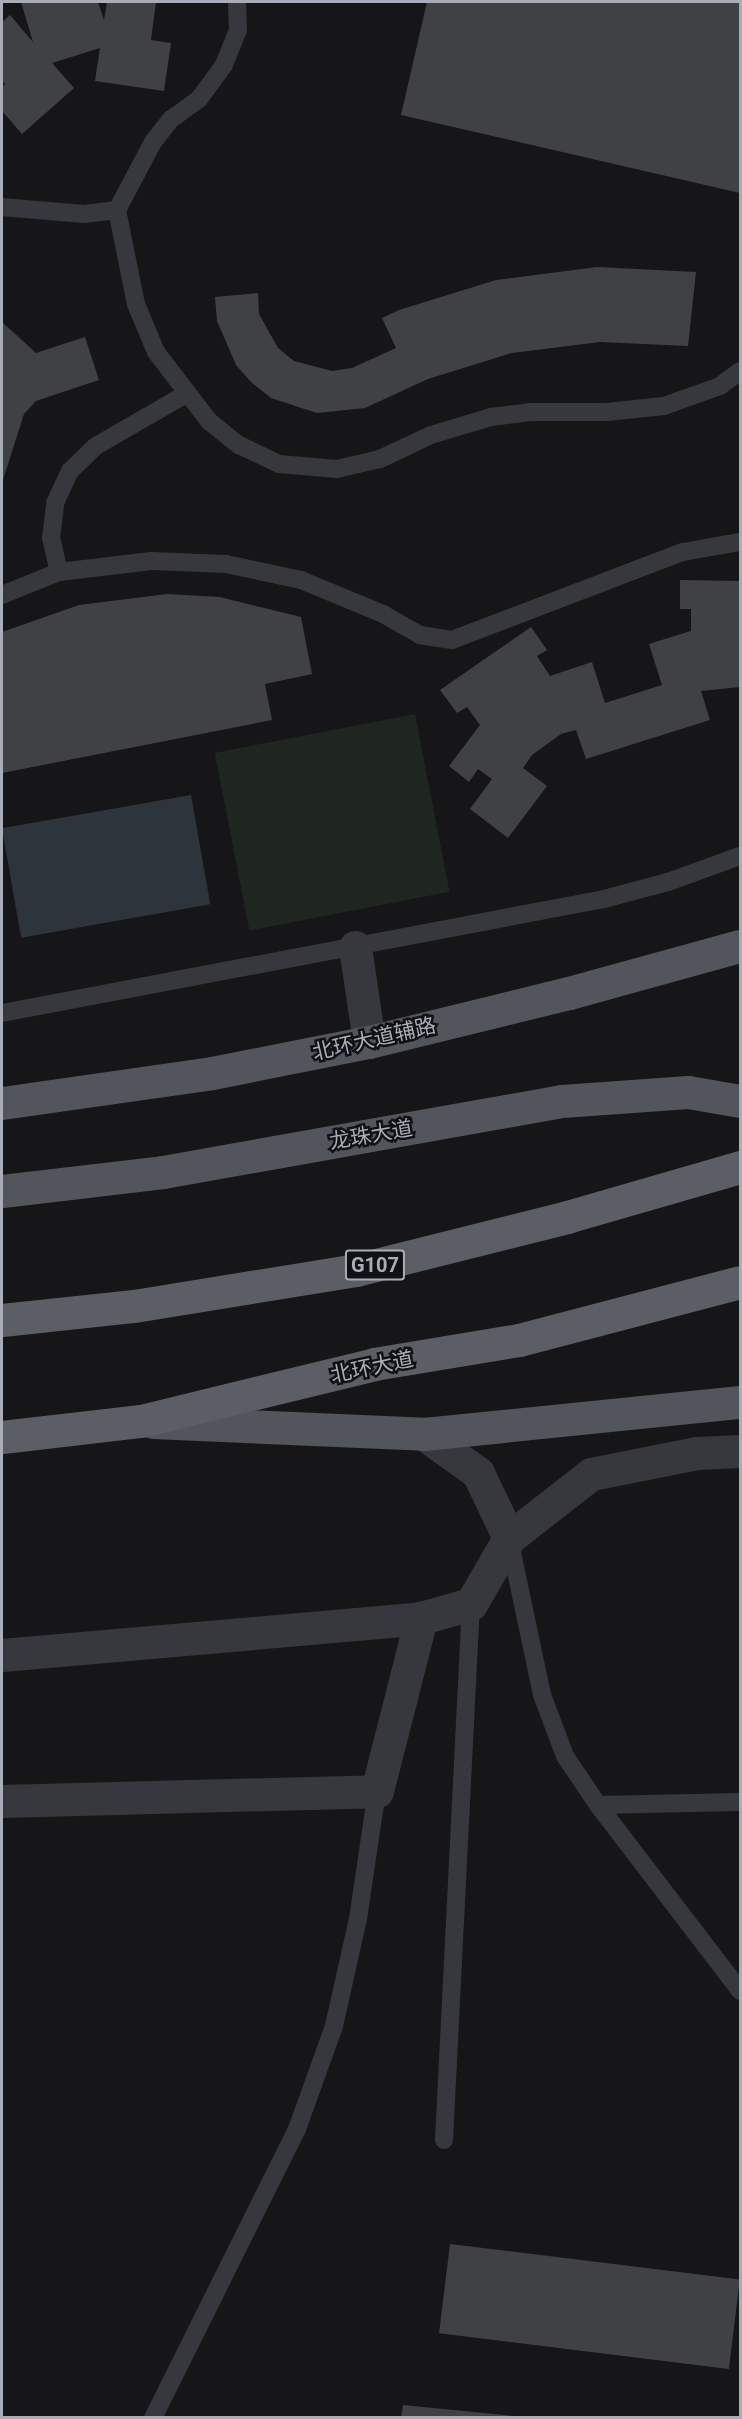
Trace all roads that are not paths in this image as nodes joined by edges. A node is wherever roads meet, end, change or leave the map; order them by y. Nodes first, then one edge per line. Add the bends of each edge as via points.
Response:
1 (237, 2) edge
2 (2, 207) edge
3 (117, 210) junction
4 (741, 371) edge
5 (186, 394) junction
6 (741, 542) edge
7 (59, 572) junction
8 (2, 596) edge
9 (741, 856) edge
10 (741, 945) edge
11 (355, 947) junction
12 (2, 1013) edge
13 (369, 1042) junction
14 (741, 1101) edge
15 (2, 1103) edge
16 (741, 1167) edge
17 (2, 1191) edge
18 (741, 1282) edge
19 (2, 1320) edge
20 (738, 1403) edge
21 (141, 1421) junction
22 (424, 1434) junction
23 (2, 1437) edge
24 (741, 1451) edge
25 (509, 1538) junction
26 (471, 1604) junction
27 (420, 1618) junction
28 (2, 1655) edge
29 (377, 1791) junction
30 (2, 1801) edge
31 (741, 1803) edge
32 (598, 1805) junction
33 (741, 1991) edge
34 (444, 2140) dead end
35 (153, 2418) edge

1 - 3 lane via 238,30 224,65 198,99 171,119 153,142
2 - 3 lane via 84,214
3 - 5 lane via 136,304 156,352
4 - 5 lane via 720,386 664,406 491,417 431,435 380,459 337,469 279,464 239,445 209,421
5 - 7 lane via 96,446 70,471 55,503 51,538
6 - 7 lane via 683,552 452,640 420,635 383,614 301,580 226,564 150,561
7 - 8 lane
9 - 11 lane via 604,899
10 - 13 main road, 北环大道辅路 via 569,993
11 - 12 lane
11 - 13 street
13 - 15 main road, 北环大道辅路 via 212,1073
14 - 17 main road, 龙珠大道 via 688,1092 562,1101 163,1172
16 - 19 highway, G107 via 567,1217 356,1270 134,1306
18 - 21 highway, 北环大道 via 519,1340 374,1364
20 - 22 main road
21 - 22 main road
21 - 23 highway, 北环大道
22 - 25 street via 478,1473
24 - 25 street via 697,1453 591,1474
25 - 26 street
25 - 32 lane via 542,1695 565,1756
26 - 27 street
26 - 34 lane
27 - 28 street
27 - 29 street
29 - 30 street
29 - 35 lane via 358,1919 327,2047 297,2129
31 - 32 lane
32 - 33 lane

